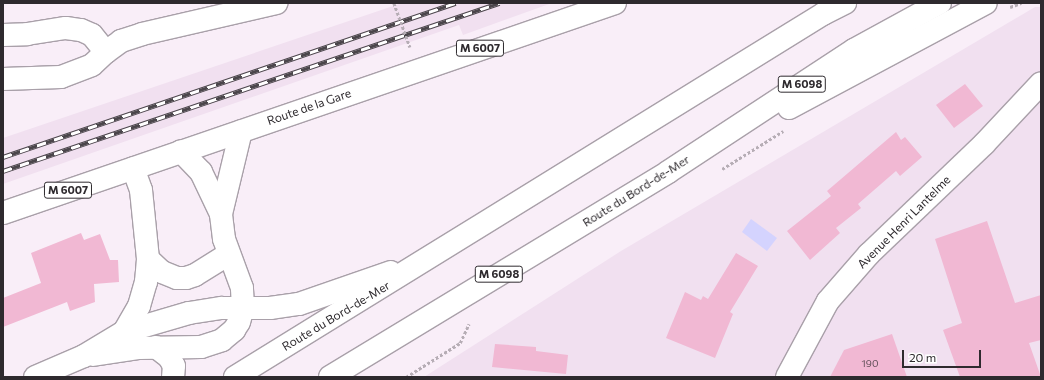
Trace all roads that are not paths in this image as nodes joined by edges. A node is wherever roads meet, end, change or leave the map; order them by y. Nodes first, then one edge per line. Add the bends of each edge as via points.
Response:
1 (276, 3) edge
2 (615, 3) edge
3 (845, 3) edge
4 (940, 3) edge
5 (986, 3) edge
6 (3, 35) edge
7 (106, 52) junction
8 (3, 78) edge
9 (1041, 83) edge
10 (241, 131) junction
11 (181, 151) junction
12 (133, 168) junction
13 (668, 172) junction
14 (3, 213) edge
15 (221, 214) junction
16 (229, 254) junction
17 (148, 259) junction
18 (423, 262) junction
19 (243, 308) junction
20 (124, 332) junction
21 (156, 347) junction
22 (84, 356) junction
23 (35, 377) edge
24 (174, 377) edge
25 (236, 377) edge
26 (330, 377) edge
27 (787, 377) edge

1 - 7 main road via 142,34 121,41
2 - 10 main road, Route de la Gare / M 6007
3 - 18 main road, Route du Bord-de-Mer
4 - 13 main road, Route du Bord-de-Mer / M 6098 via 854,50
5 - 13 main road
6 - 7 main road via 66,28 81,30 92,35
7 - 8 main road via 92,65 61,77
9 - 27 main road, Avenue Henri Lantelme via 984,144 869,254 828,301
10 - 11 main road, Route de la Gare / M 6007
10 - 15 main road
11 - 12 main road, Route de la Gare / M 6007
11 - 15 main road via 201,172
12 - 14 main road, Route de la Gare / M 6007
12 - 17 main road via 140,190
13 - 26 main road, Route du Bord-de-Mer / M 6098
15 - 16 main road
16 - 17 main road via 186,278 177,278 162,272
16 - 19 main road via 242,288
17 - 20 main road via 146,282 139,306
18 - 19 main road via 299,304
18 - 25 main road, Route du Bord-de-Mer
19 - 20 main road via 189,313
19 - 21 main road via 234,330 222,340 185,349
20 - 22 main road
21 - 22 main road
21 - 24 main road via 169,357 174,366
22 - 23 main road

